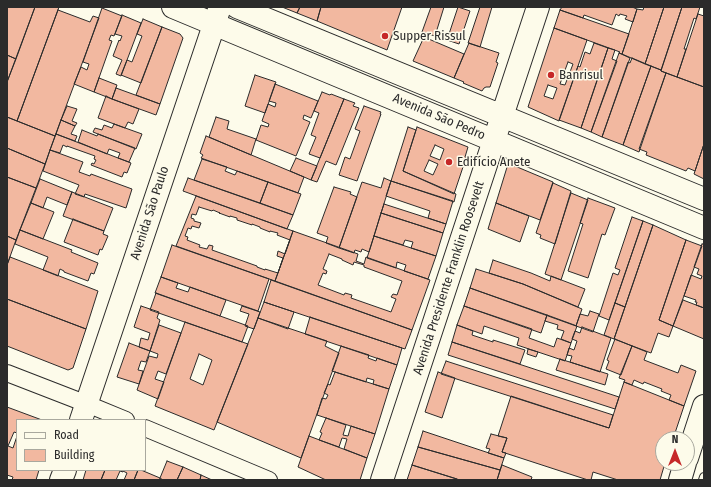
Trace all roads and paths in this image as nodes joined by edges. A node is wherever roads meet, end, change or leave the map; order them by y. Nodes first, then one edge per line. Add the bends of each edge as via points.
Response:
1 (173, 7) edge
2 (237, 7) edge
3 (538, 7) edge
4 (216, 15) edge
5 (502, 116) junction
6 (494, 140) junction
7 (704, 199) edge
8 (704, 228) edge
9 (7, 373) edge
10 (704, 406) edge
11 (84, 412) edge
12 (121, 419) edge
13 (146, 428) edge
14 (695, 434) edge
15 (269, 480) edge
16 (382, 480) edge

1 - 4 street, Avenida São Pedro
2 - 5 street, Avenida São Pedro
3 - 5 street, Avenida Presidente Franklin Roosevelt
4 - 6 street, Avenida São Pedro
4 - 11 street, Avenida São Paulo
5 - 6 street, Avenida Presidente Franklin Roosevelt
5 - 7 street, Avenida São Pedro
6 - 8 street, Avenida São Pedro
6 - 16 street, Avenida Presidente Franklin Roosevelt
9 - 11 street
10 - 14 street
11 - 12 street
13 - 15 street

